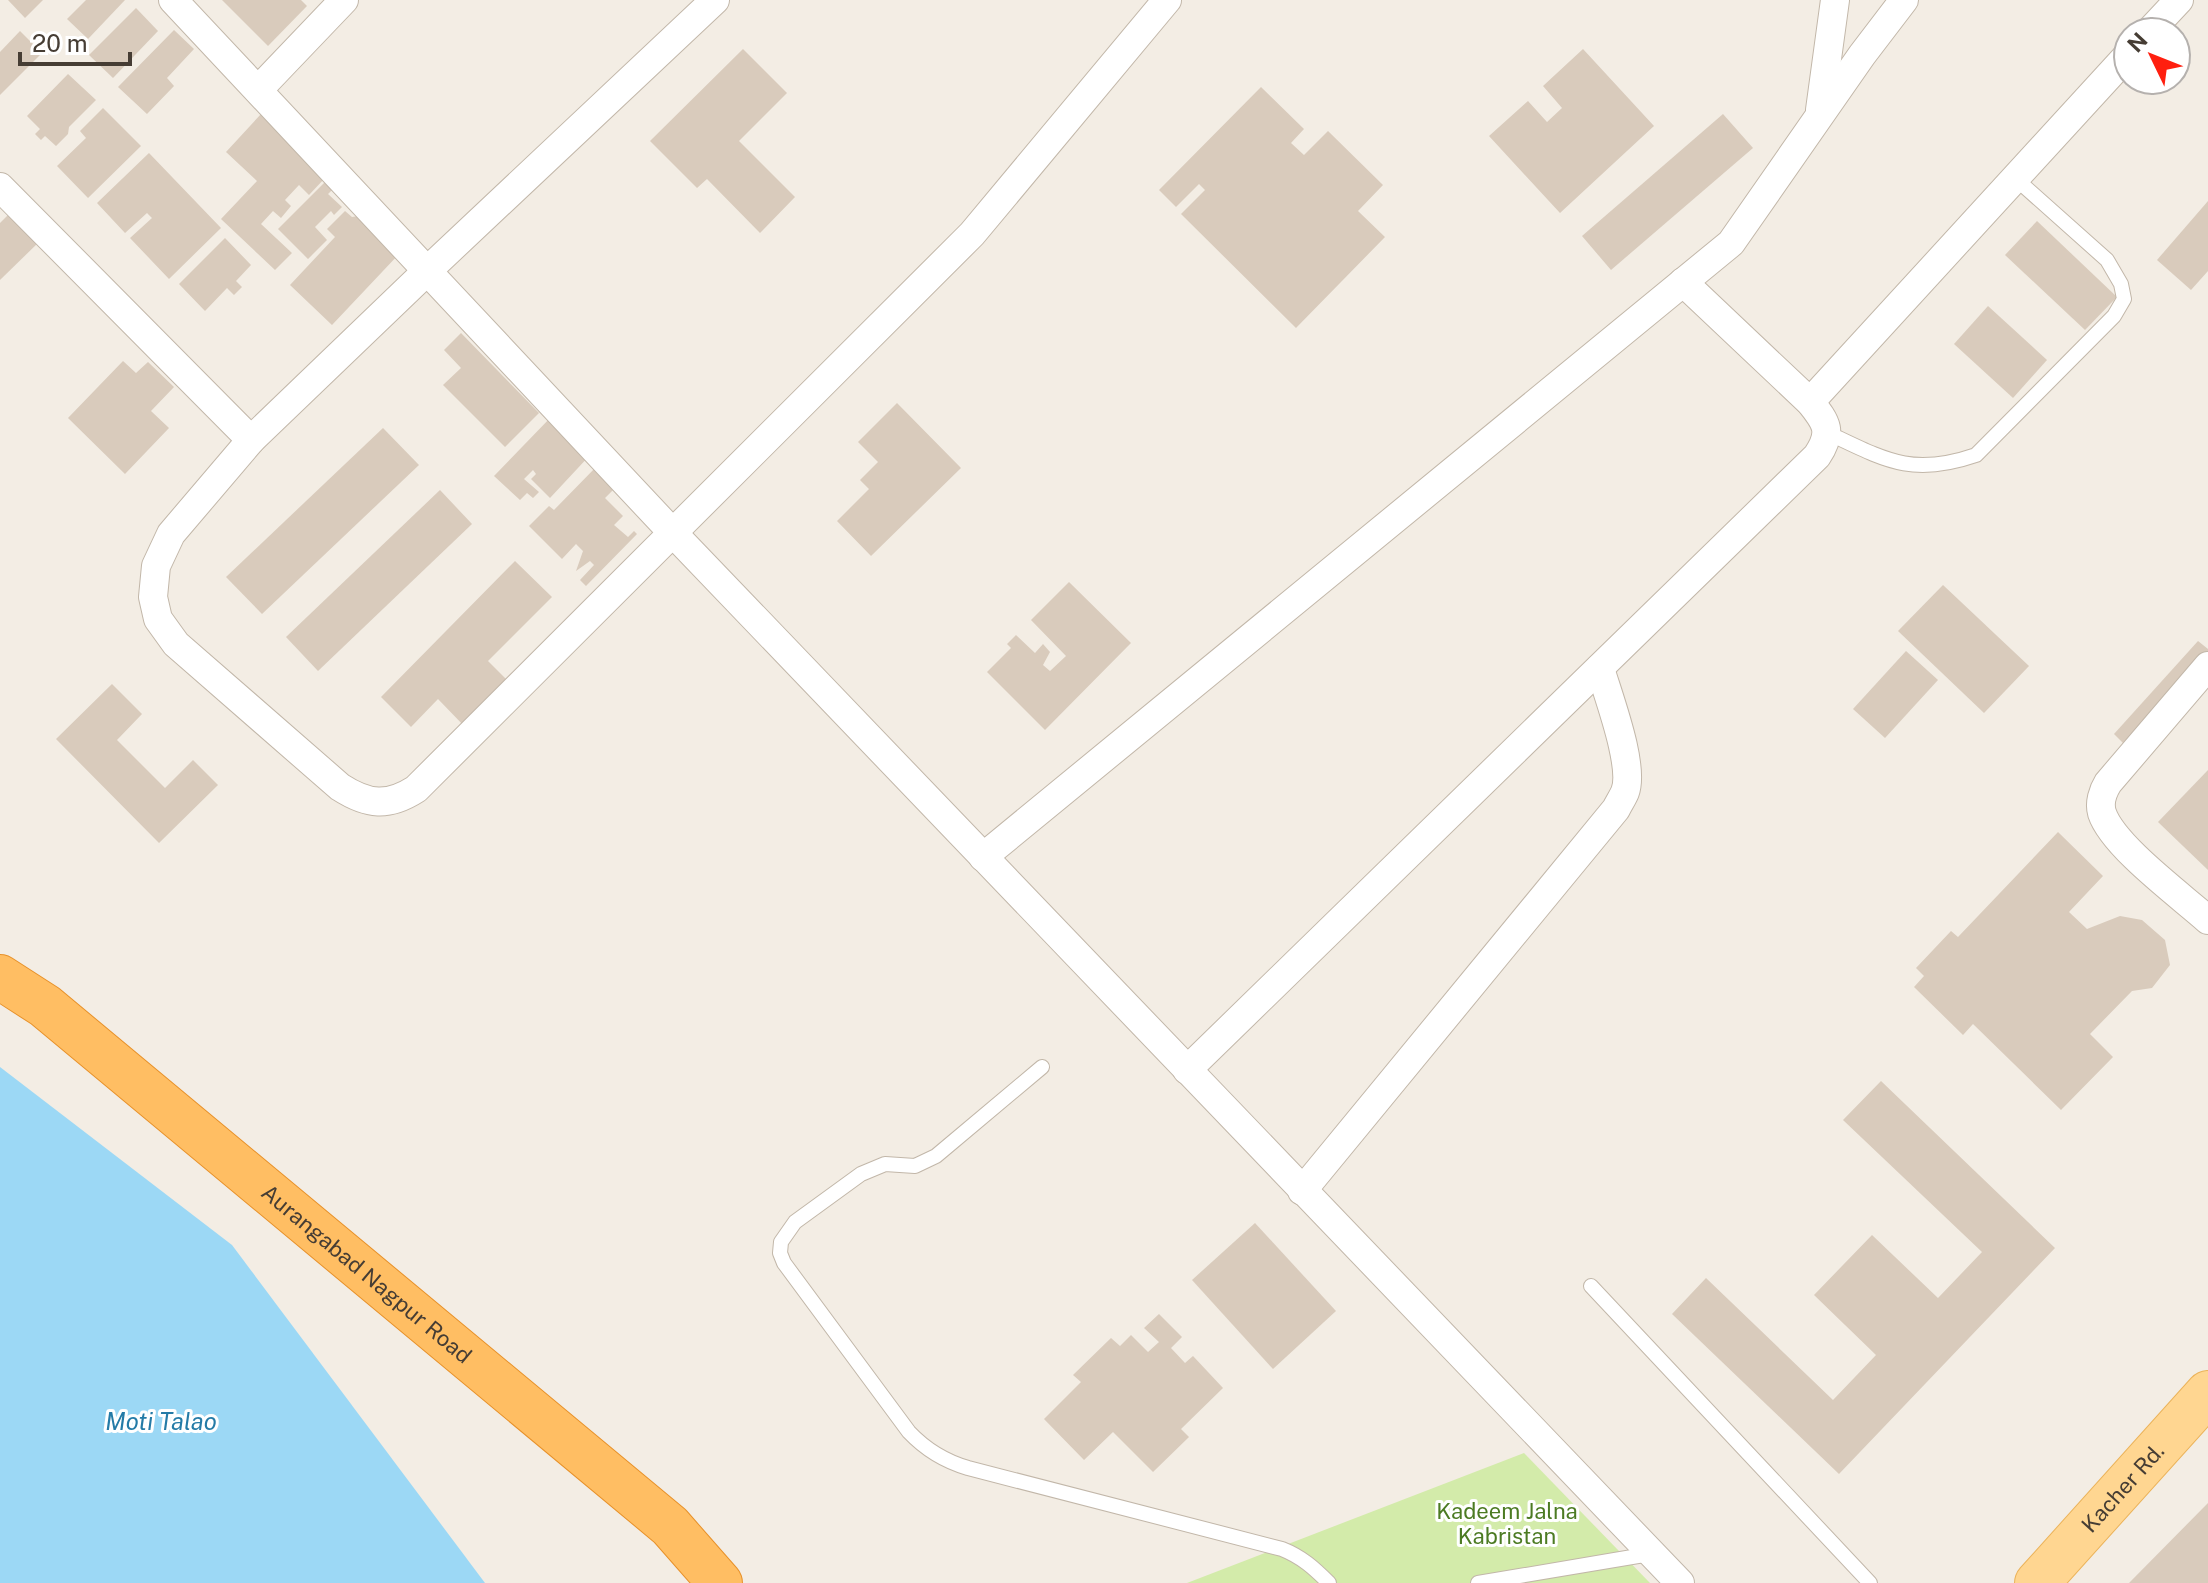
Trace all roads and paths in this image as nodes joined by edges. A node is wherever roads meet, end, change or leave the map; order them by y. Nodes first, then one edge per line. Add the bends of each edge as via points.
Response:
1 (173, 0) edge
2 (344, 0) edge
3 (715, 0) edge
4 (1167, 0) edge
5 (1835, 0) edge
6 (1904, 0) edge
7 (2179, 0) edge
8 (2164, 16) edge
9 (2112, 72) edge
10 (258, 90) junction
11 (1819, 116) junction
12 (2015, 178) junction
13 (0, 187) edge
14 (427, 271) junction
15 (1683, 282) junction
16 (1810, 402) junction
17 (1828, 433) junction
18 (251, 440) junction
19 (672, 532) junction
20 (2208, 666) edge
21 (1600, 668) junction
22 (983, 857) junction
23 (2208, 920) edge
24 (0, 977) edge
25 (1042, 1067) dead end
26 (1187, 1070) junction
27 (1302, 1191) junction
28 (1591, 1286) dead end
29 (2208, 1393) edge
30 (1650, 1554) junction
31 (720, 1583) edge
32 (1329, 1583) edge
33 (1478, 1583) edge
34 (1680, 1583) edge
35 (1870, 1583) edge
36 (2037, 1583) edge

1 - 10 street
2 - 10 street
3 - 14 street
4 - 19 street via 972,234
5 - 11 street
6 - 11 street
7 - 8 street
9 - 12 street
10 - 14 street
11 - 15 street via 1731,243
12 - 16 street
12 - 17 lane via 2107,260 2124,299 2114,316 1976,455 1914,466 1879,457
13 - 18 street
14 - 18 street
14 - 19 street
15 - 16 street
15 - 22 street
16 - 17 street
17 - 21 street via 1817,456
18 - 19 street via 171,534 156,566 153,597 158,619 201,668 340,787 369,801 389,802 416,789
19 - 22 street
20 - 23 street via 2108,783 2100,809 2111,832
21 - 26 street
21 - 27 street via 1628,774 1616,809
22 - 26 street
24 - 31 highway, Aurangabad Nagpur Road via 45,1006 670,1526
25 - 32 lane via 936,1156 915,1166 873,1168 795,1222 781,1242 784,1263 909,1432 932,1453 968,1468 1282,1549 1300,1556
26 - 27 street
27 - 30 street
28 - 35 lane
29 - 36 main road, Kacher Rd.
30 - 33 lane
30 - 34 street

